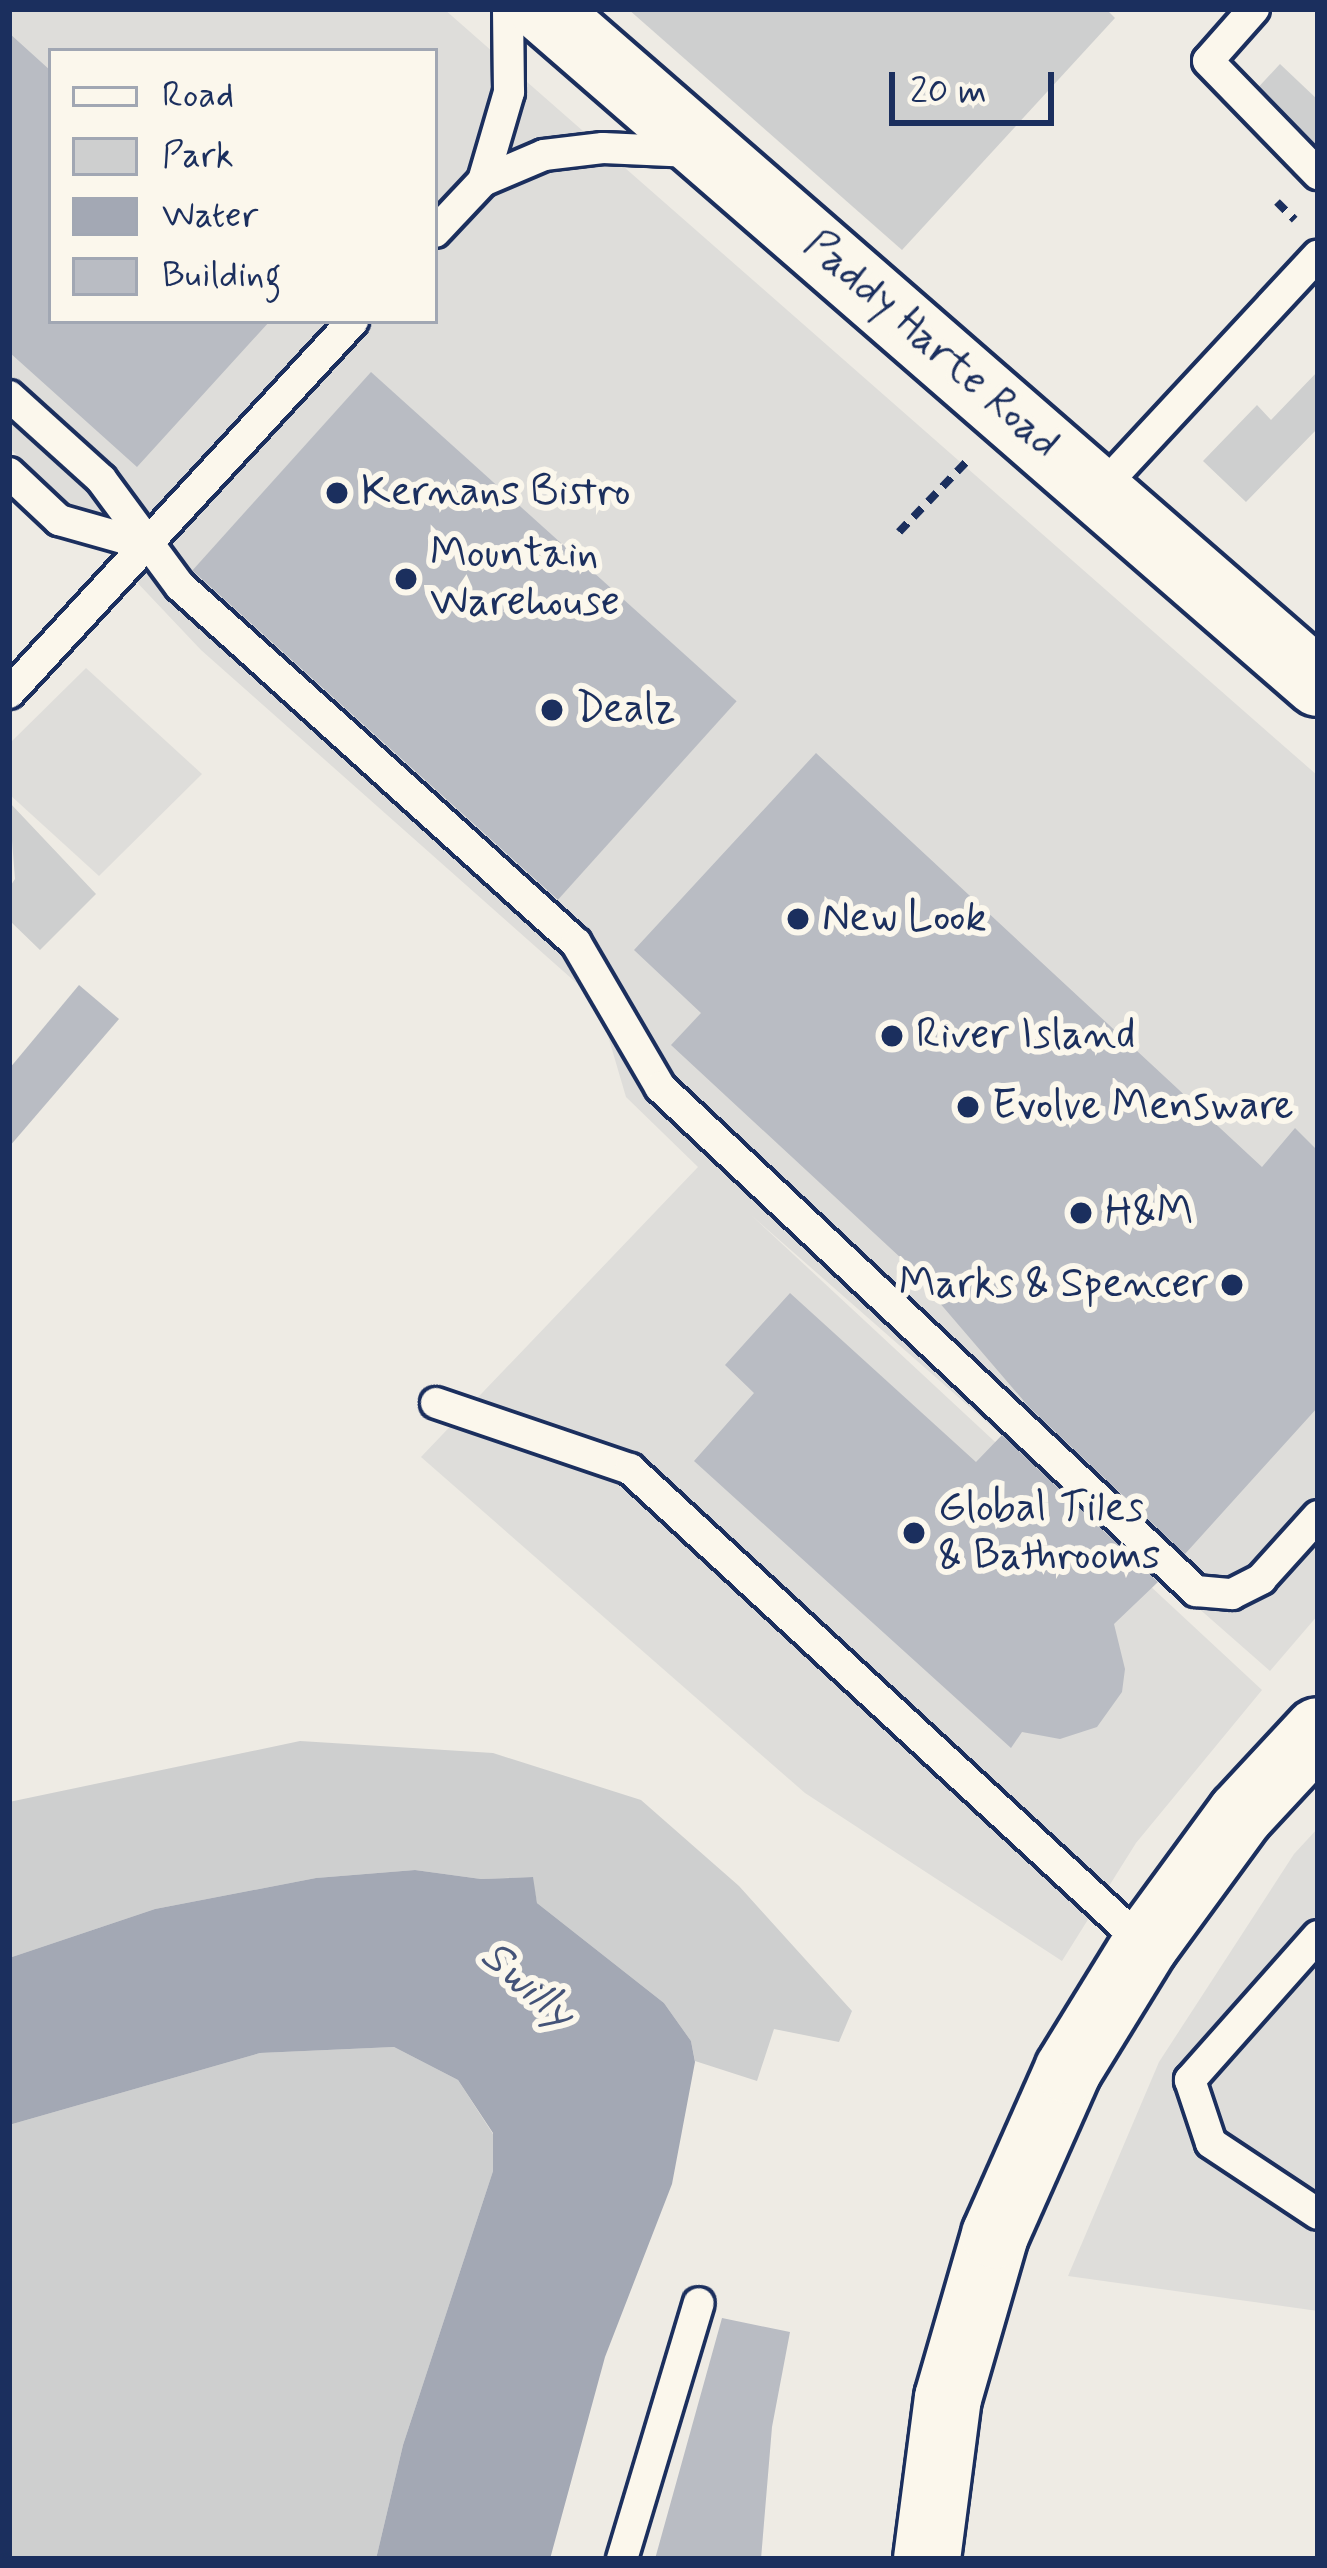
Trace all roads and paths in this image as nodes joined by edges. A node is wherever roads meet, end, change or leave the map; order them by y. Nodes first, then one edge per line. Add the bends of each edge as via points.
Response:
1 (508, 9) edge
2 (542, 9) edge
3 (1254, 9) edge
4 (710, 154) junction
5 (1318, 174) edge
6 (483, 181) junction
7 (438, 229) edge
8 (1318, 255) edge
9 (350, 324) edge
10 (9, 396) edge
11 (980, 447) dead end
12 (9, 472) edge
13 (1098, 492) junction
14 (899, 532) dead end
15 (151, 546) junction
16 (1318, 683) edge
17 (9, 693) edge
18 (436, 1403) dead end
19 (1318, 1516) edge
20 (1318, 1731) edge
21 (1318, 1936) edge
22 (1145, 1945) junction
23 (1318, 2214) edge
24 (699, 2303) dead end
25 (622, 2559) edge
26 (927, 2559) edge

1 - 6 lane via 509,92
2 - 4 main road, Paddy Harte Road
3 - 5 lane via 1208,61
4 - 6 lane via 578,149
4 - 13 main road, Paddy Harte Road
6 - 7 lane
8 - 13 lane
9 - 15 lane
10 - 15 lane via 101,479
11 - 14 path
12 - 15 lane via 59,520
13 - 16 main road, Paddy Harte Road
15 - 17 lane
15 - 19 lane via 180,586 575,943 660,1087 1196,1591 1232,1594 1261,1579
18 - 22 lane via 630,1469
20 - 22 main road via 1241,1814
21 - 23 lane via 1190,2080 1210,2143
22 - 26 main road via 1068,2070 995,2235 948,2398
24 - 25 lane

